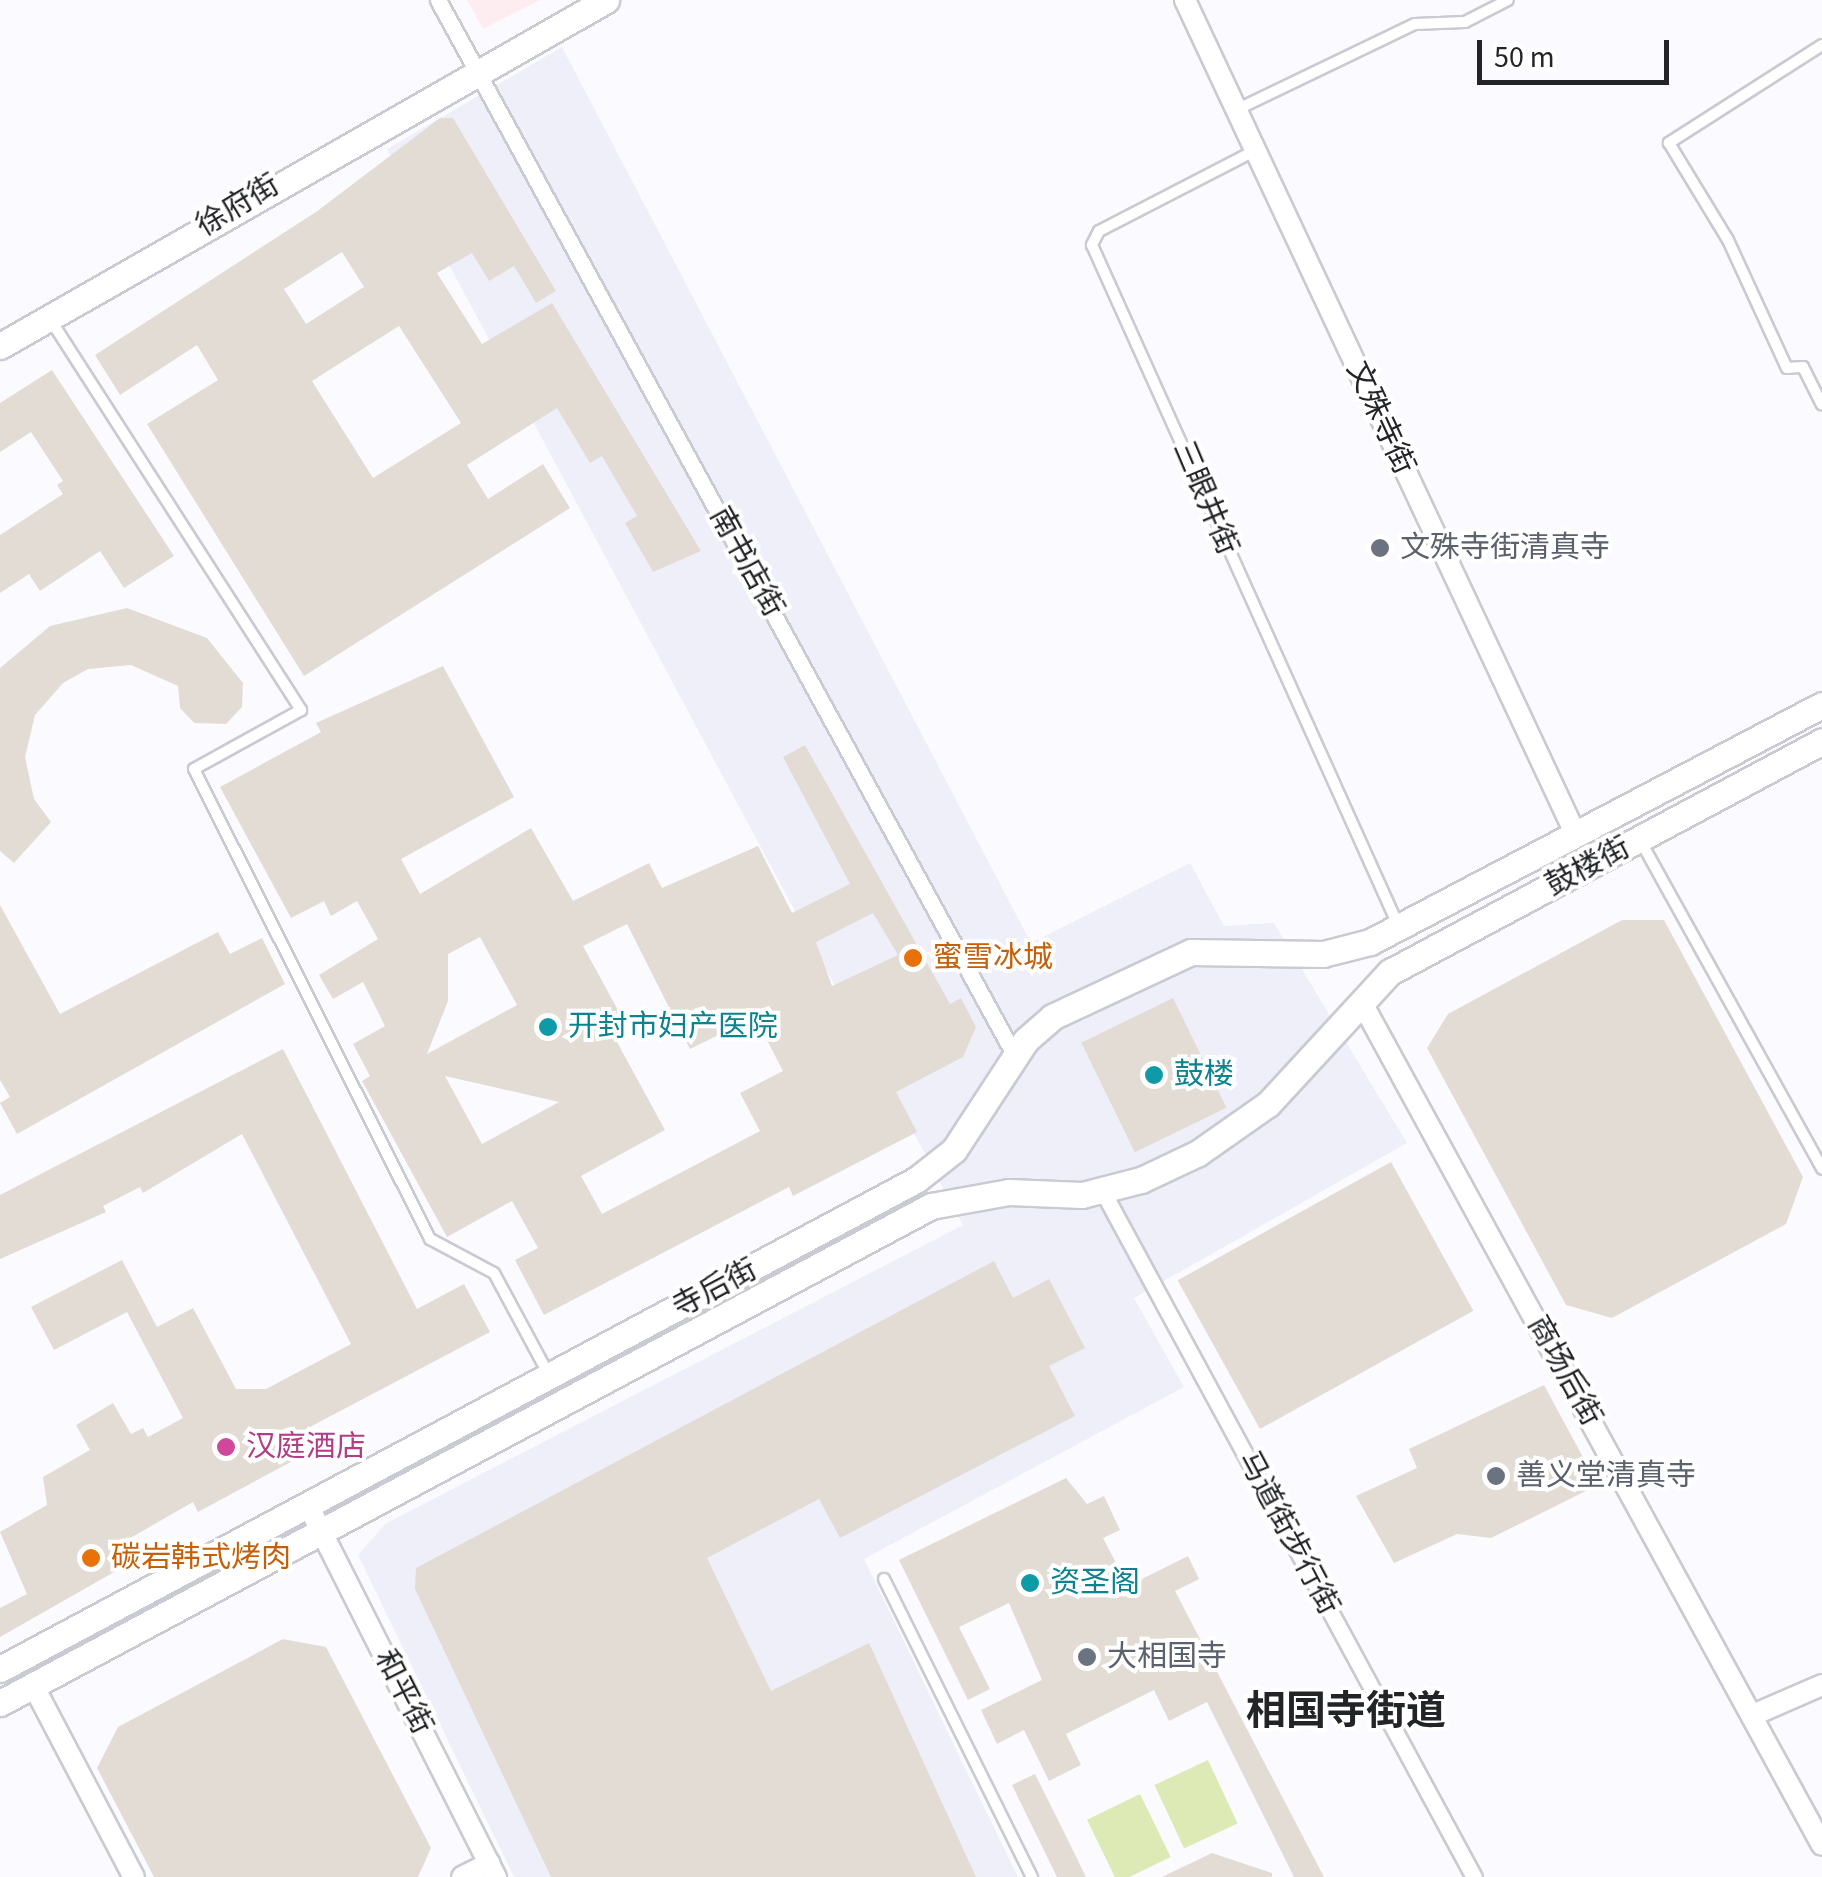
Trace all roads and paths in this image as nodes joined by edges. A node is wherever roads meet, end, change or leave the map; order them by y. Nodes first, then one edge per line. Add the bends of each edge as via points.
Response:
1 (438, 0) edge
2 (606, 0) edge
3 (1185, 0) edge
4 (1508, 0) edge
5 (1822, 45) edge
6 (477, 68) junction
7 (1238, 109) junction
8 (1258, 149) junction
9 (49, 318) junction
10 (0, 346) edge
11 (1822, 404) edge
12 (1822, 705) edge
13 (1822, 742) edge
14 (1576, 836) junction
15 (1640, 839) junction
16 (1399, 928) junction
17 (1362, 1003) junction
18 (1015, 1056) junction
19 (1822, 1169) edge
20 (1102, 1190) junction
21 (550, 1378) junction
22 (309, 1507) junction
23 (322, 1534) junction
24 (884, 1579) dead end
25 (0, 1669) edge
26 (33, 1685) junction
27 (1822, 1685) edge
28 (0, 1703) edge
29 (1753, 1714) junction
30 (1822, 1845) edge
31 (493, 1870) edge
32 (134, 1877) edge
33 (462, 1877) edge
34 (1032, 1877) edge
35 (1474, 1877) edge

1 - 6 street, 南书店街
2 - 6 street, 徐府街
3 - 7 street, 文殊寺街
4 - 7 lane via 1464,22 1415,24
5 - 11 lane via 1669,143 1728,240 1787,368 1803,367
6 - 9 street, 徐府街
6 - 18 street, 南书店街
7 - 8 street, 文殊寺街
8 - 14 street, 文殊寺街
8 - 16 lane, 三眼井街 via 1099,231 1092,245
9 - 10 street, 徐府街
9 - 21 lane via 301,710 194,769 430,1239 494,1273
12 - 14 street, 鼓楼街
13 - 15 street, 鼓楼街
14 - 16 street, 鼓楼街
15 - 17 street, 鼓楼街 via 1390,972
15 - 19 lane
16 - 18 street, 寺后街 via 1323,954 1209,950 1168,959 1052,1017
17 - 20 street, 寺后街 via 1236,1132 1141,1180
17 - 29 street, 商场后街
18 - 21 street, 寺后街 via 939,1164
20 - 23 street, 寺后街 via 978,1194 931,1206
20 - 35 street, 马道街步行街
21 - 22 street, 寺后街
22 - 23 street, 和平街
22 - 25 street, 寺后街
23 - 26 street, 寺后街
23 - 31 street, 和平街
24 - 34 lane
26 - 28 street, 寺后街
26 - 32 street
27 - 29 street
29 - 30 street, 商场后街
31 - 33 street

